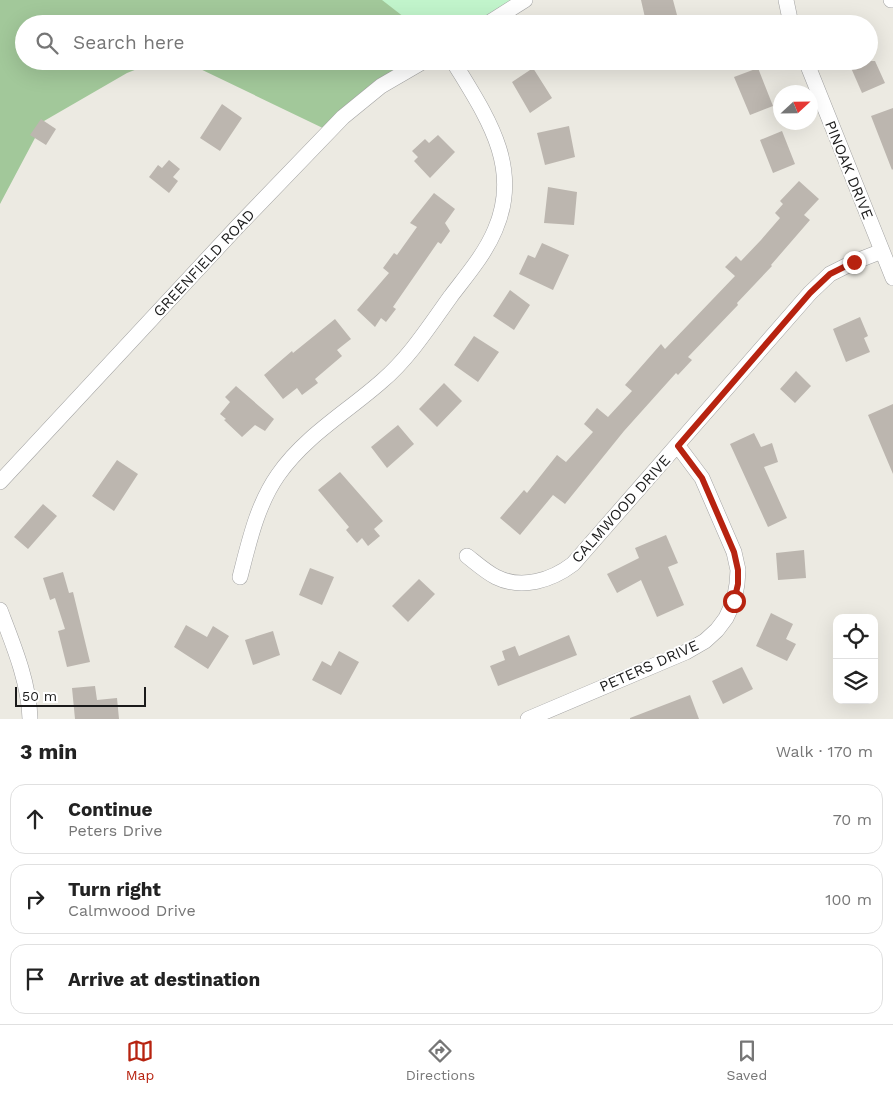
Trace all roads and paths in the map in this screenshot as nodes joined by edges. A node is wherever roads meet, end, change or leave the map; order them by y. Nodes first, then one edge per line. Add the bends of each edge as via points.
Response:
1 (525, 0) edge
2 (786, 0) edge
3 (502, 15) edge
4 (789, 15) edge
5 (409, 70) edge
6 (458, 70) edge
7 (810, 70) edge
8 (882, 251) junction
9 (893, 278) edge
10 (678, 446) junction
11 (0, 482) edge
12 (467, 556) dead end
13 (240, 578) dead end
14 (0, 610) edge
15 (30, 719) edge
16 (528, 719) edge

1 - 3 street
2 - 4 street
5 - 11 street, GREENFIELD ROAD via 381,86 343,117
6 - 13 street via 490,124 502,155 504,192 495,230 474,265 400,364 302,447 278,476 257,519
7 - 8 street, PINOAK DRIVE
8 - 9 street, PINOAK DRIVE
8 - 10 street, CALMWOOD DRIVE via 830,274 810,293
10 - 12 street, CALMWOOD DRIVE via 573,564 561,573 538,582 512,582 497,578
10 - 16 street, PETERS DRIVE via 702,478 734,552 738,584 726,618 706,641 686,652
14 - 15 street via 22,672

